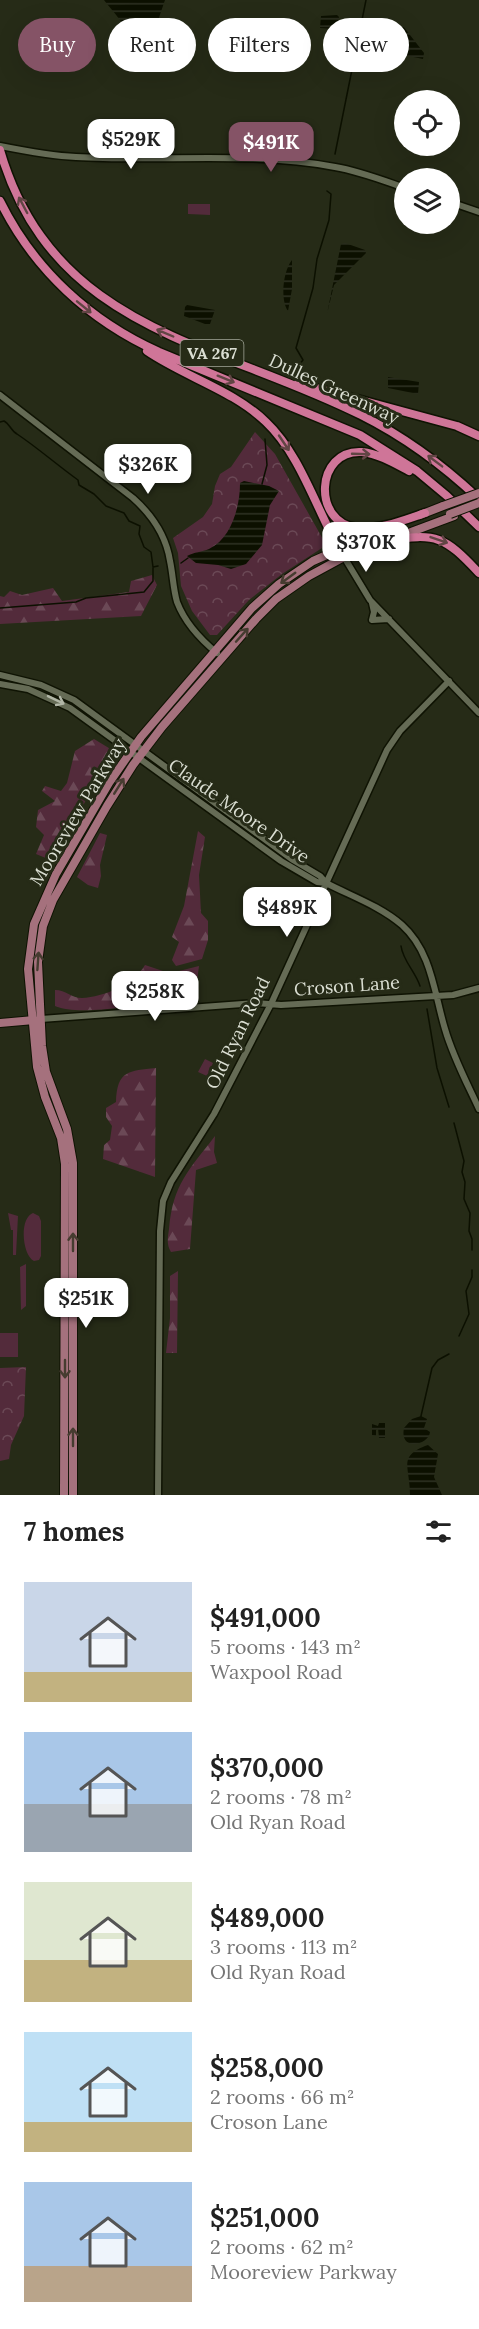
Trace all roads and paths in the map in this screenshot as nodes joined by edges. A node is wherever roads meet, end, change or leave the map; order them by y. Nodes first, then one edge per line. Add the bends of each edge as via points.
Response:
1 (3, 148) edge
2 (394, 184) edge
3 (0, 201) edge
4 (460, 205) edge
5 (479, 212) edge
6 (115, 329) junction
7 (252, 369) junction
8 (0, 395) edge
9 (479, 436) edge
10 (479, 493) edge
11 (447, 496) junction
12 (479, 503) edge
13 (425, 513) junction
14 (479, 527) edge
15 (387, 541) junction
16 (341, 553) junction
17 (479, 573) edge
18 (370, 600) junction
19 (389, 619) junction
20 (214, 651) junction
21 (222, 658) junction
22 (0, 675) edge
23 (449, 681) junction
24 (0, 684) edge
25 (479, 713) edge
26 (133, 748) junction
27 (141, 754) junction
28 (326, 882) junction
29 (479, 988) edge
30 (437, 996) junction
31 (271, 1004) junction
32 (41, 1019) junction
33 (31, 1020) junction
34 (0, 1023) edge
35 (479, 1109) edge
36 (64, 1495) edge
37 (73, 1495) edge
38 (158, 1495) edge

1 - 2 street via 77,158 230,158 320,164
7 -> 1 highway, Dulles Greenway / VA 267 via 152,328 85,285 54,252 31,219 8,174
3 -> 6 highway, Dulles Greenway / VA 267 via 47,272 75,300
4 - 5 street
6 -> 11 highway, Dulles Greenway / VA 267 via 159,352 360,435 410,466
6 -> 16 highway via 266,421 287,447
7 - 9 highway via 457,426
12 -> 7 highway, Dulles Greenway / VA 267 via 430,458 385,428
8 - 20 street via 149,514 165,543 180,608
10 - 13 main road, bridge
13 -> 11 highway via 378,527 351,527 339,521 328,508 324,496 326,476 343,456 365,453 392,462
11 - 14 highway, Dulles Greenway / VA 267
12 - 15 main road, bridge
13 - 16 main road
15 - 16 main road
15 -> 17 highway via 420,536 440,539
16 - 18 street
16 -> 20 main road, Mooreview Parkway via 313,561 279,584
21 -> 16 main road, Mooreview Parkway via 276,599
18 - 19 street
18 - 19 street via 374,609 372,620
19 - 23 street
20 - 21 street
20 - 26 main road, Mooreview Parkway
21 - 27 main road, Mooreview Parkway
22 - 26 street via 64,695
23 - 25 street
23 - 28 street, Old Ryan Road via 391,743
24 -> 26 street via 28,689 59,702
26 - 27 street, Claude Moore Drive
26 - 33 main road, Mooreview Parkway via 56,874 34,924 28,969
27 - 28 street, Claude Moore Drive via 281,861 317,882
32 -> 27 main road, Mooreview Parkway via 38,962 43,926 64,879
28 - 30 street, Claude Moore Drive via 384,912 406,930 426,959
28 - 31 street, Old Ryan Road
29 - 30 street, Croson Lane
30 - 31 street, Croson Lane
30 - 35 street, Claude Moore Drive via 452,1050
31 - 32 street, Croson Lane
31 - 38 street, Old Ryan Road via 163,1201
32 - 33 main road, Croson Lane
37 -> 32 main road, Mooreview Parkway via 73,1163 67,1129 46,1072
33 - 34 main road, Croson Lane
33 -> 36 main road, Mooreview Parkway via 39,1076 61,1138 65,1164

